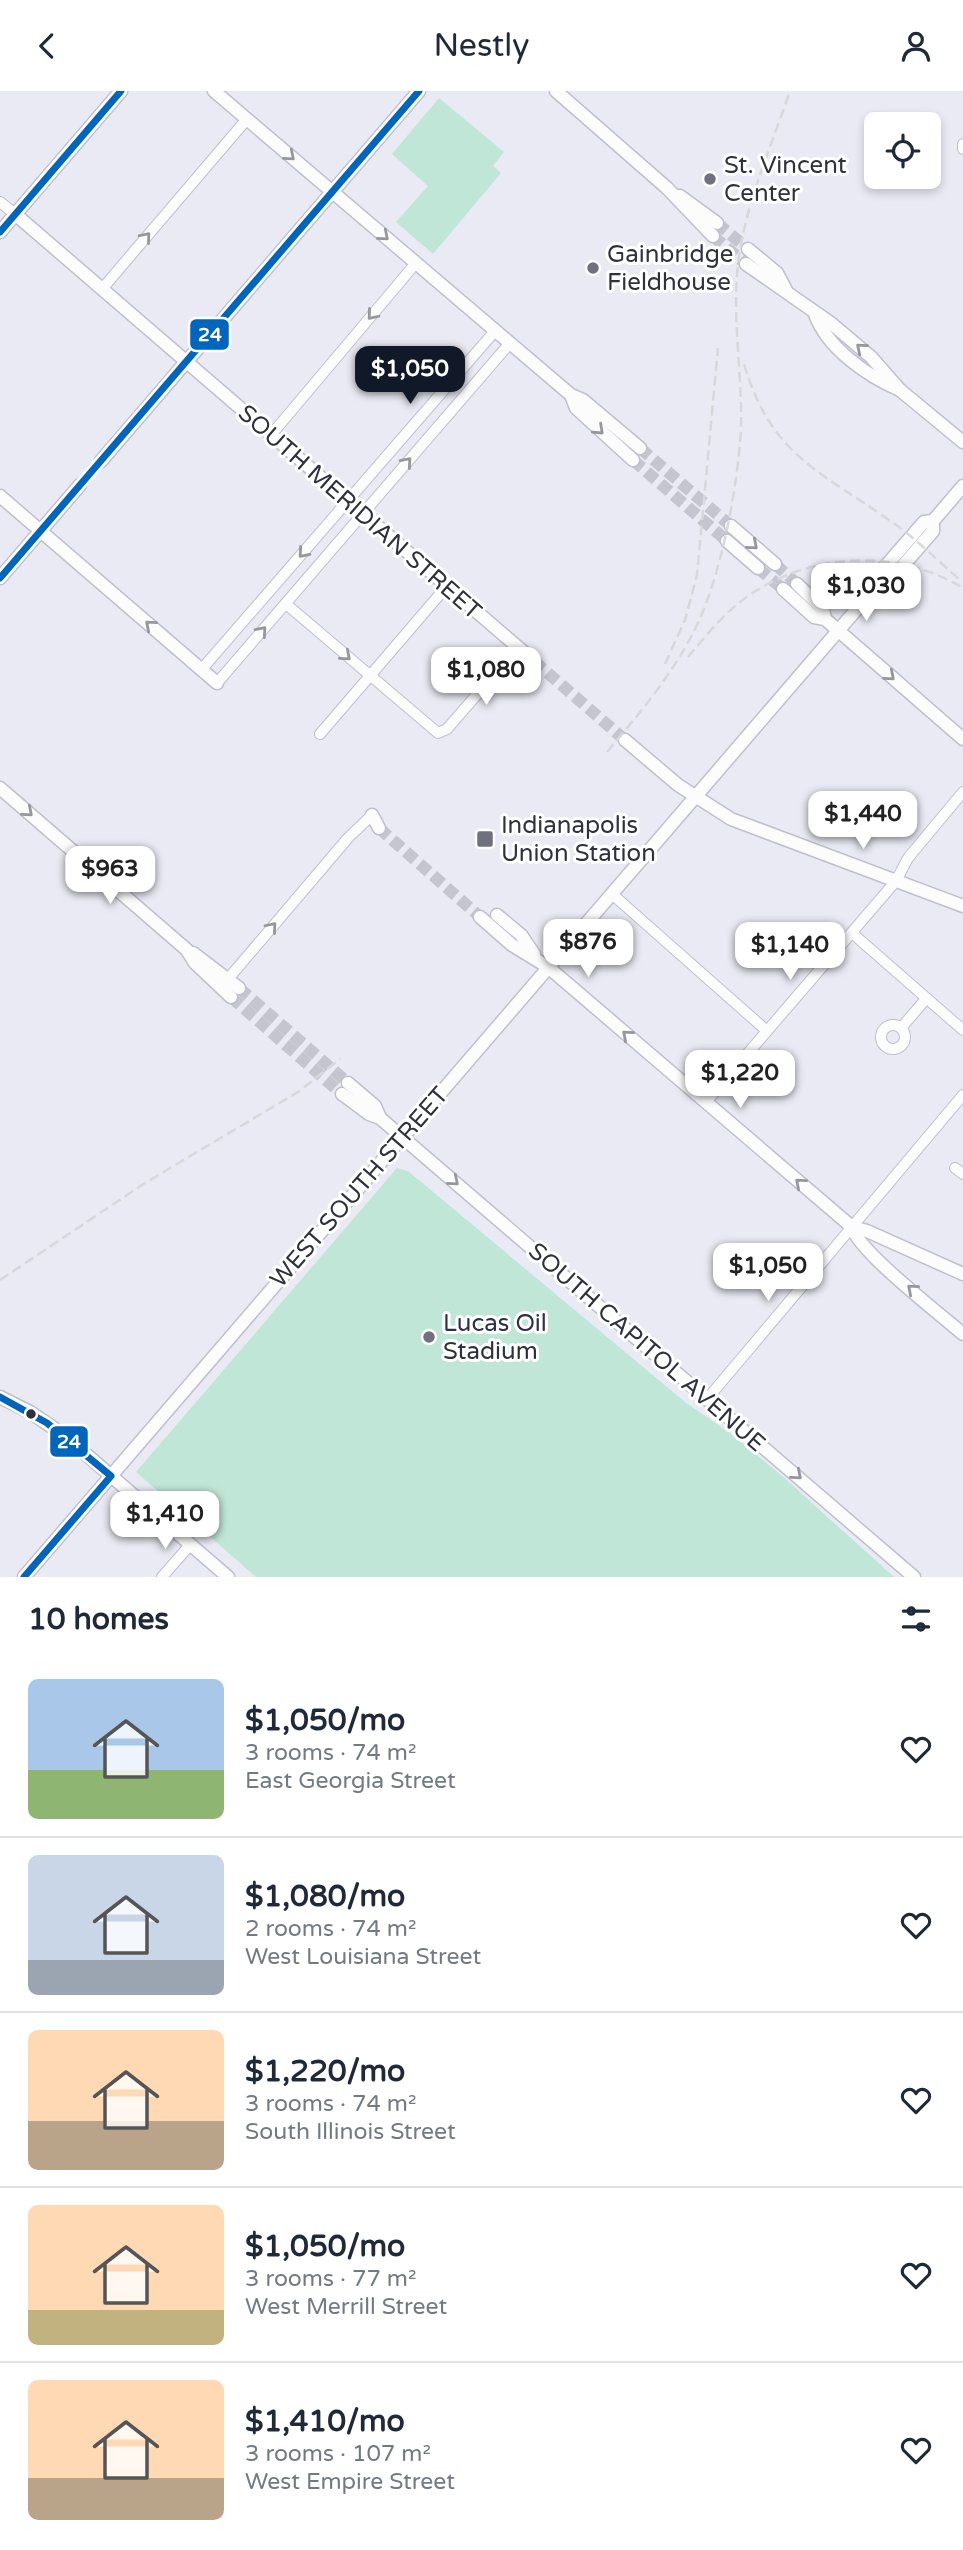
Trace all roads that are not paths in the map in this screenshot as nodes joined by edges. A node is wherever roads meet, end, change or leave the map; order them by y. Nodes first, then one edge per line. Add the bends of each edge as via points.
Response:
1 (121, 91) edge
2 (214, 91) edge
3 (419, 91) edge
4 (556, 91) edge
5 (568, 97) edge
6 (247, 119) junction
7 (667, 188) junction
8 (332, 192) junction
9 (0, 202) edge
10 (15, 214) junction
11 (717, 223) tunnel mouth
12 (0, 232) edge
13 (713, 236) tunnel mouth
14 (748, 249) tunnel mouth
15 (416, 263) junction
16 (746, 264) tunnel mouth
17 (102, 289) junction
18 (787, 290) junction
19 (495, 331) junction
20 (510, 344) junction
21 (186, 362) junction
22 (571, 395) junction
23 (271, 435) junction
24 (963, 442) edge
25 (640, 448) tunnel mouth
26 (633, 460) tunnel mouth
27 (101, 461) tunnel mouth
28 (80, 485) tunnel mouth
29 (963, 486) edge
30 (0, 496) edge
31 (348, 501) junction
32 (363, 514) junction
33 (731, 526) tunnel mouth
34 (40, 531) junction
35 (727, 541) tunnel mouth
36 (775, 564) tunnel mouth
37 (758, 568) tunnel mouth
38 (0, 577) edge
39 (797, 585) tunnel mouth
40 (447, 586) junction
41 (783, 589) tunnel mouth
42 (285, 604) junction
43 (825, 619) junction
44 (838, 631) junction
45 (518, 647) junction
46 (534, 661) tunnel mouth
47 (202, 669) junction
48 (369, 677) junction
49 (217, 683) joint
50 (320, 734) dead end
51 (963, 739) edge
52 (625, 740) tunnel mouth
53 (0, 788) edge
54 (963, 792) edge
55 (695, 797) junction
56 (372, 815) joint
57 (379, 828) tunnel mouth
58 (896, 881) junction
59 (612, 894) junction
60 (963, 906) edge
61 (497, 915) tunnel mouth
62 (480, 917) tunnel mouth
63 (852, 933) junction
64 (187, 950) junction
65 (536, 957) junction
66 (548, 967) junction
67 (228, 979) junction
68 (925, 1000) junction
69 (901, 1028) dead end
70 (963, 1030) edge
71 (767, 1031) junction
72 (345, 1088) tunnel mouth
73 (963, 1095) edge
74 (706, 1102) junction
75 (402, 1137) junction
76 (852, 1227) junction
77 (963, 1274) edge
78 (963, 1334) edge
79 (0, 1397) edge
80 (708, 1398) junction
81 (111, 1476) junction
82 (190, 1545) junction
83 (24, 1577) edge
84 (163, 1577) edge
85 (228, 1577) edge
86 (914, 1577) edge

1 - 10 main road
2 - 6 main road
3 - 8 main road
4 - 5 main road
5 - 7 main road
6 -> 8 main road
17 -> 6 street
7 - 11 main road
7 - 13 main road
8 -> 15 main road
8 - 21 main road
9 - 10 street
10 - 12 main road
10 - 17 main road, SOUTH MERIDIAN STREET
14 - 18 main road via 776,273
15 - 19 main road
15 -> 23 street
16 - 18 main road
17 - 21 main road, SOUTH MERIDIAN STREET
18 - 24 main road via 872,357 900,390
19 - 20 main road
19 - 31 street
20 - 22 main road
32 -> 20 street
21 - 23 main road, SOUTH MERIDIAN STREET
21 - 27 main road
22 - 25 main road
22 -> 26 main road via 576,408
23 - 31 main road, SOUTH MERIDIAN STREET
28 - 34 main road
29 - 44 main road, WEST SOUTH STREET via 933,521 933,531
30 - 34 main road
31 - 32 main road, SOUTH MERIDIAN STREET
31 -> 47 street
32 - 40 main road, SOUTH MERIDIAN STREET
32 - 42 street
33 -> 36 main road
34 - 38 main road
47 -> 34 main road
35 - 37 main road
39 - 43 main road via 823,610
40 - 45 main road, SOUTH MERIDIAN STREET
40 - 48 street
41 - 43 main road via 814,617
42 -> 48 street
49 -> 42 street
43 - 44 main road
44 -> 51 main road
44 - 55 main road, WEST SOUTH STREET
45 - 46 main road, SOUTH MERIDIAN STREET
45 - 48 street via 447,729 438,733
47 - 49 main road
48 - 50 street
52 - 55 main road
53 -> 64 main road
54 - 58 street via 908,858
55 - 58 main road via 740,824
55 - 59 main road, WEST SOUTH STREET
56 - 57 main road
67 -> 56 street
58 - 60 main road
58 - 63 street
59 - 66 main road, WEST SOUTH STREET
59 - 71 street
61 - 65 main road via 521,935
62 - 65 main road via 512,945
63 - 68 street
63 - 71 street
64 - 67 main road
64 - 67 main road via 195,963 235,993
65 - 66 main road
74 -> 66 main road
66 - 75 main road, WEST SOUTH STREET
68 - 69 street
68 - 70 street
71 - 74 street
72 - 75 main road, SOUTH CAPITOL AVENUE via 369,1114
73 - 76 street
76 -> 74 main road
75 -> 80 main road, SOUTH CAPITOL AVENUE
75 - 81 main road, WEST SOUTH STREET
76 - 77 main road
78 -> 76 main road via 884,1264 854,1235
76 - 80 street
79 - 81 main road via 47,1423
80 -> 86 main road, SOUTH CAPITOL AVENUE
81 - 82 main road
81 - 83 main road, WEST SOUTH STREET
82 - 84 street
82 - 85 main road

